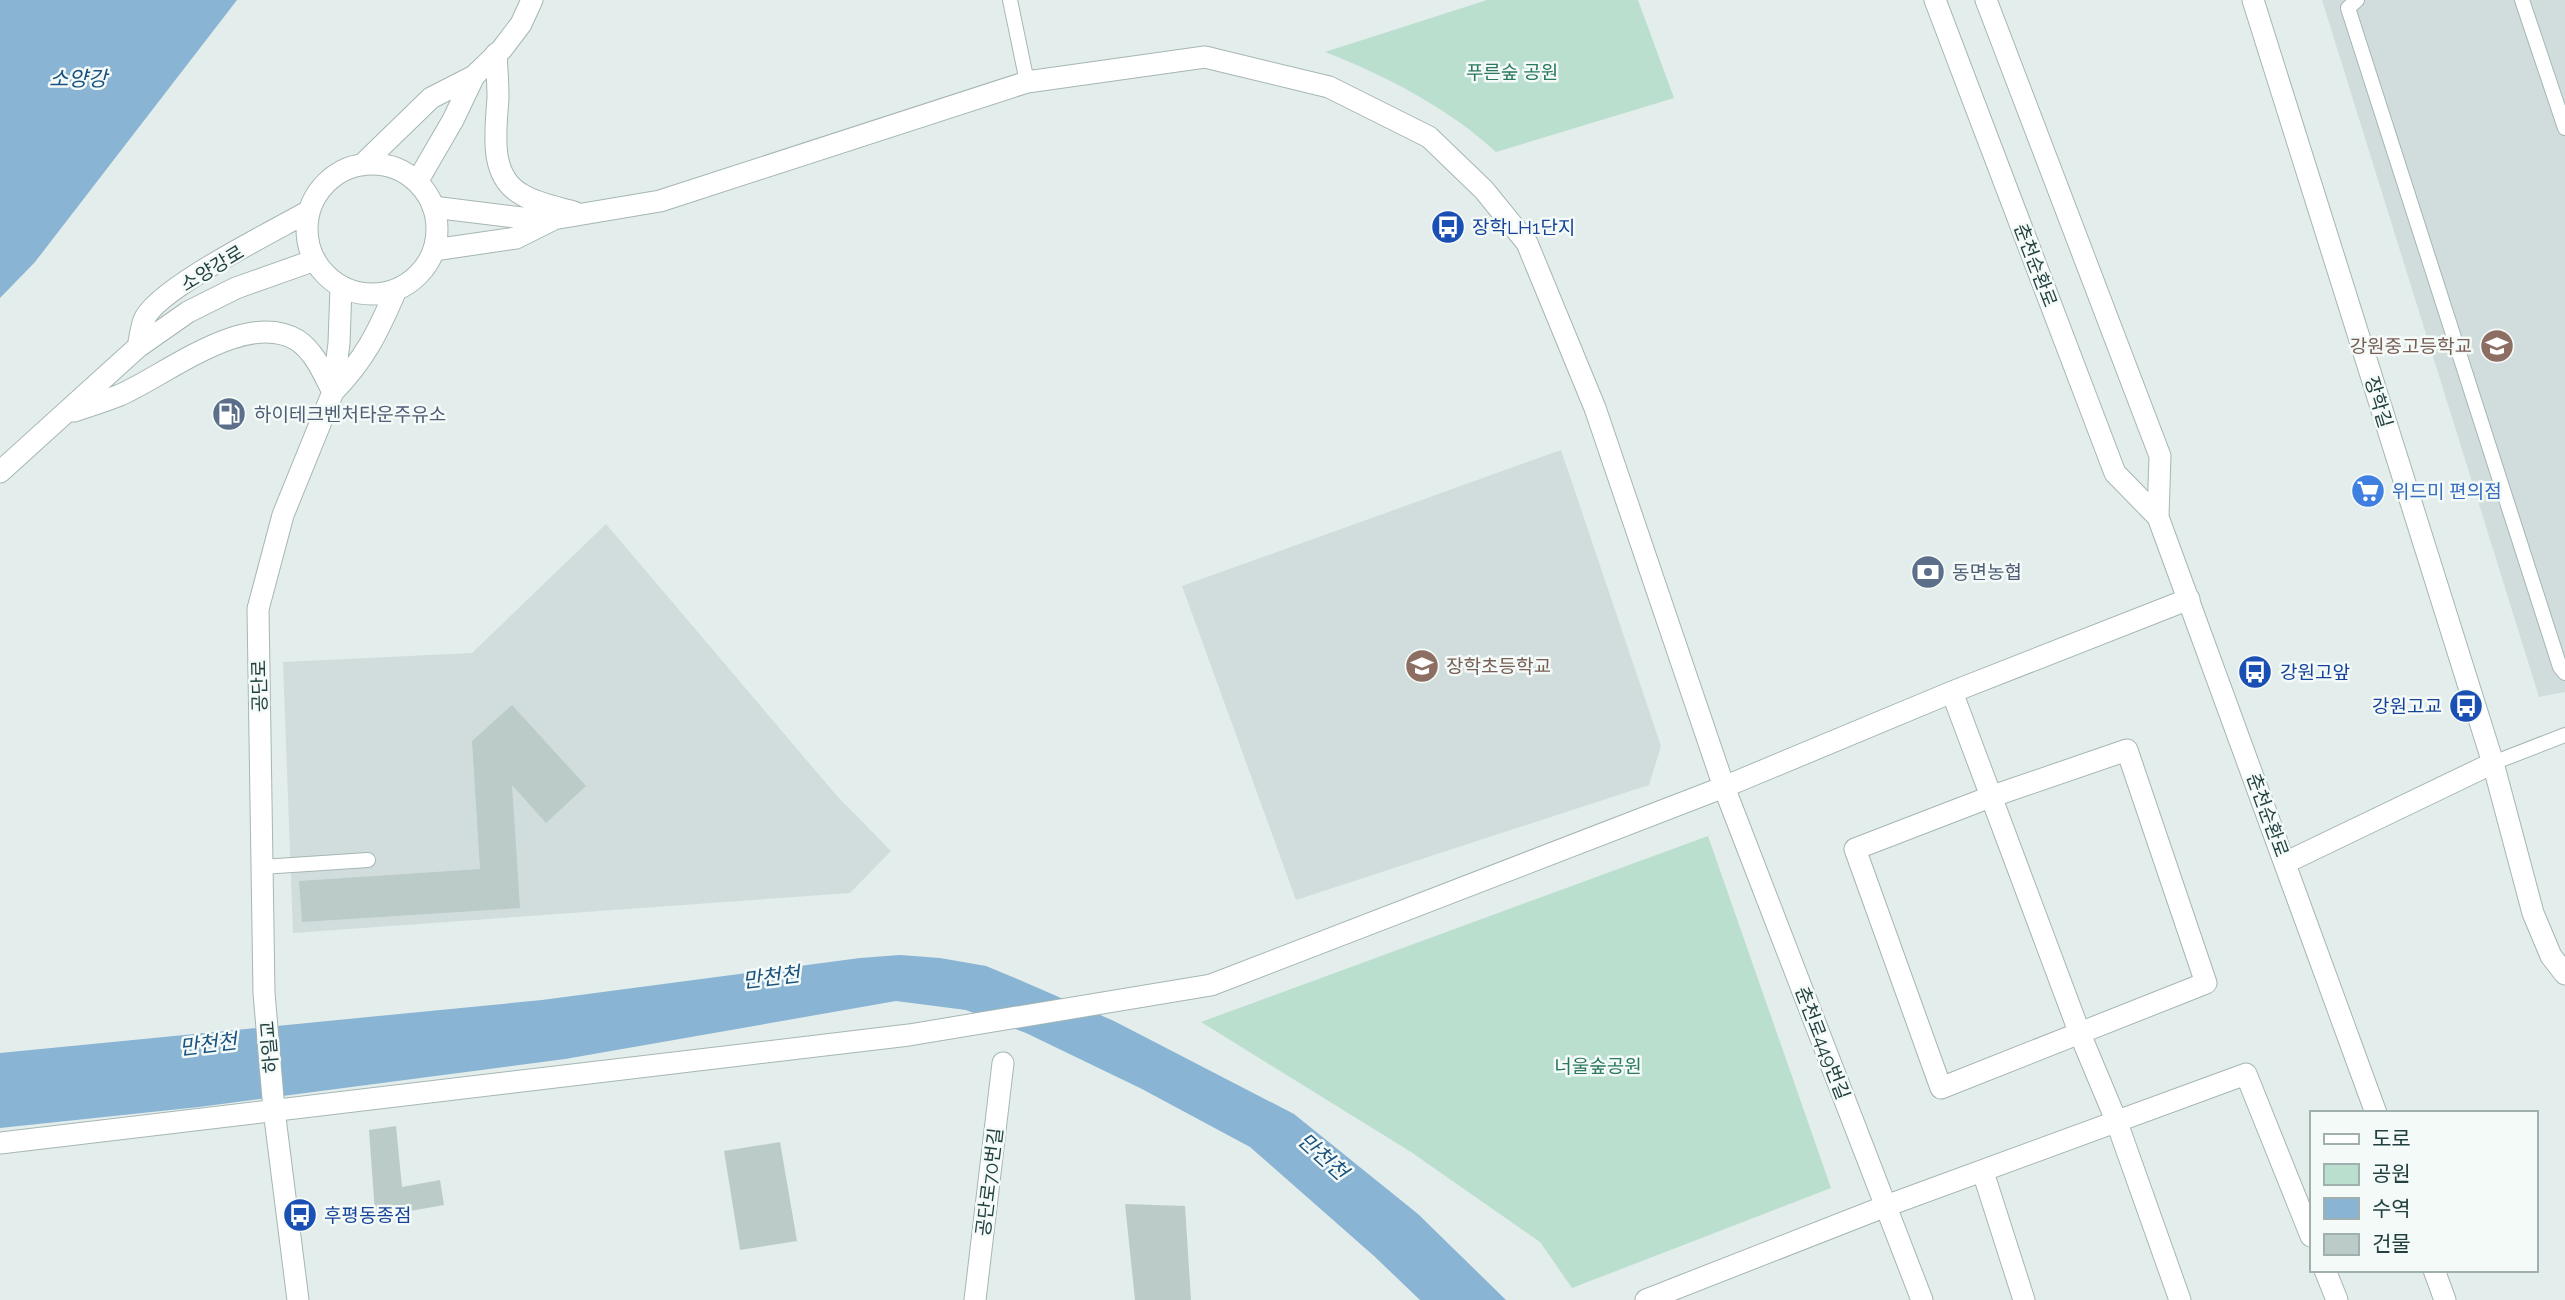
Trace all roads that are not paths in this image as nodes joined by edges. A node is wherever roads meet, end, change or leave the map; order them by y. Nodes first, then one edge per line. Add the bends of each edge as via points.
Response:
1 (533, 0) edge
2 (1010, 0) edge
3 (1936, 0) edge
4 (1986, 0) edge
5 (2253, 0) edge
6 (2357, 0) edge
7 (2522, 0) edge
8 (496, 54) junction
9 (474, 76) junction
10 (1027, 82) junction
11 (2565, 128) edge
12 (362, 165) junction
13 (417, 183) junction
14 (433, 207) junction
15 (309, 211) junction
16 (582, 214) junction
17 (553, 219) junction
18 (434, 250) junction
19 (315, 260) junction
20 (341, 287) junction
21 (396, 290) junction
22 (138, 347) junction
23 (332, 392) junction
24 (66, 414) junction
25 (0, 472) edge
26 (2158, 517) junction
27 (2189, 599) junction
28 (2565, 673) edge
29 (1952, 692) junction
30 (2565, 735) edge
31 (2493, 763) junction
32 (1724, 787) junction
33 (1990, 797) junction
34 (368, 860) dead end
35 (2286, 863) junction
36 (262, 867) junction
37 (2565, 974) edge
38 (264, 993) joint
39 (2080, 1034) junction
40 (1003, 1063) dead end
41 (274, 1105) junction
42 (2375, 1111) edge
43 (2116, 1120) junction
44 (0, 1143) edge
45 (1983, 1172) junction
46 (1886, 1206) junction
47 (2310, 1234) edge
48 (2326, 1272) edge
49 (2435, 1272) edge
50 (298, 1300) edge
51 (975, 1300) edge
52 (1646, 1300) edge
53 (1922, 1300) edge
54 (2024, 1300) edge
55 (2180, 1300) edge
56 (2337, 1300) edge
57 (2445, 1300) edge

1 - 8 street via 521,24
2 - 10 lane
3 - 26 street, 춘천순환로 via 2115,472
4 - 26 street, 춘천순환로 via 2160,456
5 - 31 street, 장학길
6 - 28 lane via 2348,8
7 - 11 lane
8 - 9 street
8 - 16 street via 495,144 505,178 522,195
9 - 12 street via 431,98
9 - 13 street
10 - 16 street, 춘천로449번길 via 660,201
10 - 32 street, 춘천로449번길 via 1205,57 1329,87 1429,137 1484,190 1527,243 1595,408
12 - 13 street via 392,168
12 - 15 street via 335,176
13 - 14 street
14 - 17 street
14 - 18 street via 437,222
15 - 19 street via 307,240
15 - 22 street, 소양강로 via 194,275 144,318
16 - 17 street, 춘천로449번길
17 - 18 street via 516,238
18 - 21 street via 419,274
19 - 20 street
19 - 22 street, 소양강로 via 236,288
20 - 21 street via 369,294
20 - 23 street, 공단로
21 - 23 street, 공단로 via 371,344
22 - 24 street, 소양강로
23 - 24 street via 304,345 272,331 251,333 201,351 121,394
23 - 36 street, 공단로 via 283,515 258,609
24 - 25 street, 소양강로
26 - 27 street, 춘천순환로
27 - 29 street
27 - 35 street, 춘천순환로
29 - 32 street
29 - 33 street
30 - 31 lane
31 - 35 street
31 - 37 street, 장학길 via 2533,913
32 - 41 street via 1211,985 909,1035
32 - 46 street, 춘천로449번길
33 - 39 street
33 - 39 street via 2127,750 2206,983
33 - 39 street via 1855,849 1941,1088
34 - 36 lane
35 - 42 street, 춘천순환로
36 - 38 street, 공단로
38 - 41 street, 하일교
39 - 43 street
40 - 51 street, 공단로70번길
41 - 44 street
41 - 50 street
43 - 45 street
43 - 47 street via 2246,1074
43 - 55 street
45 - 46 street
45 - 54 street
46 - 52 street
46 - 53 street, 춘천로449번길
48 - 56 street
49 - 57 street

